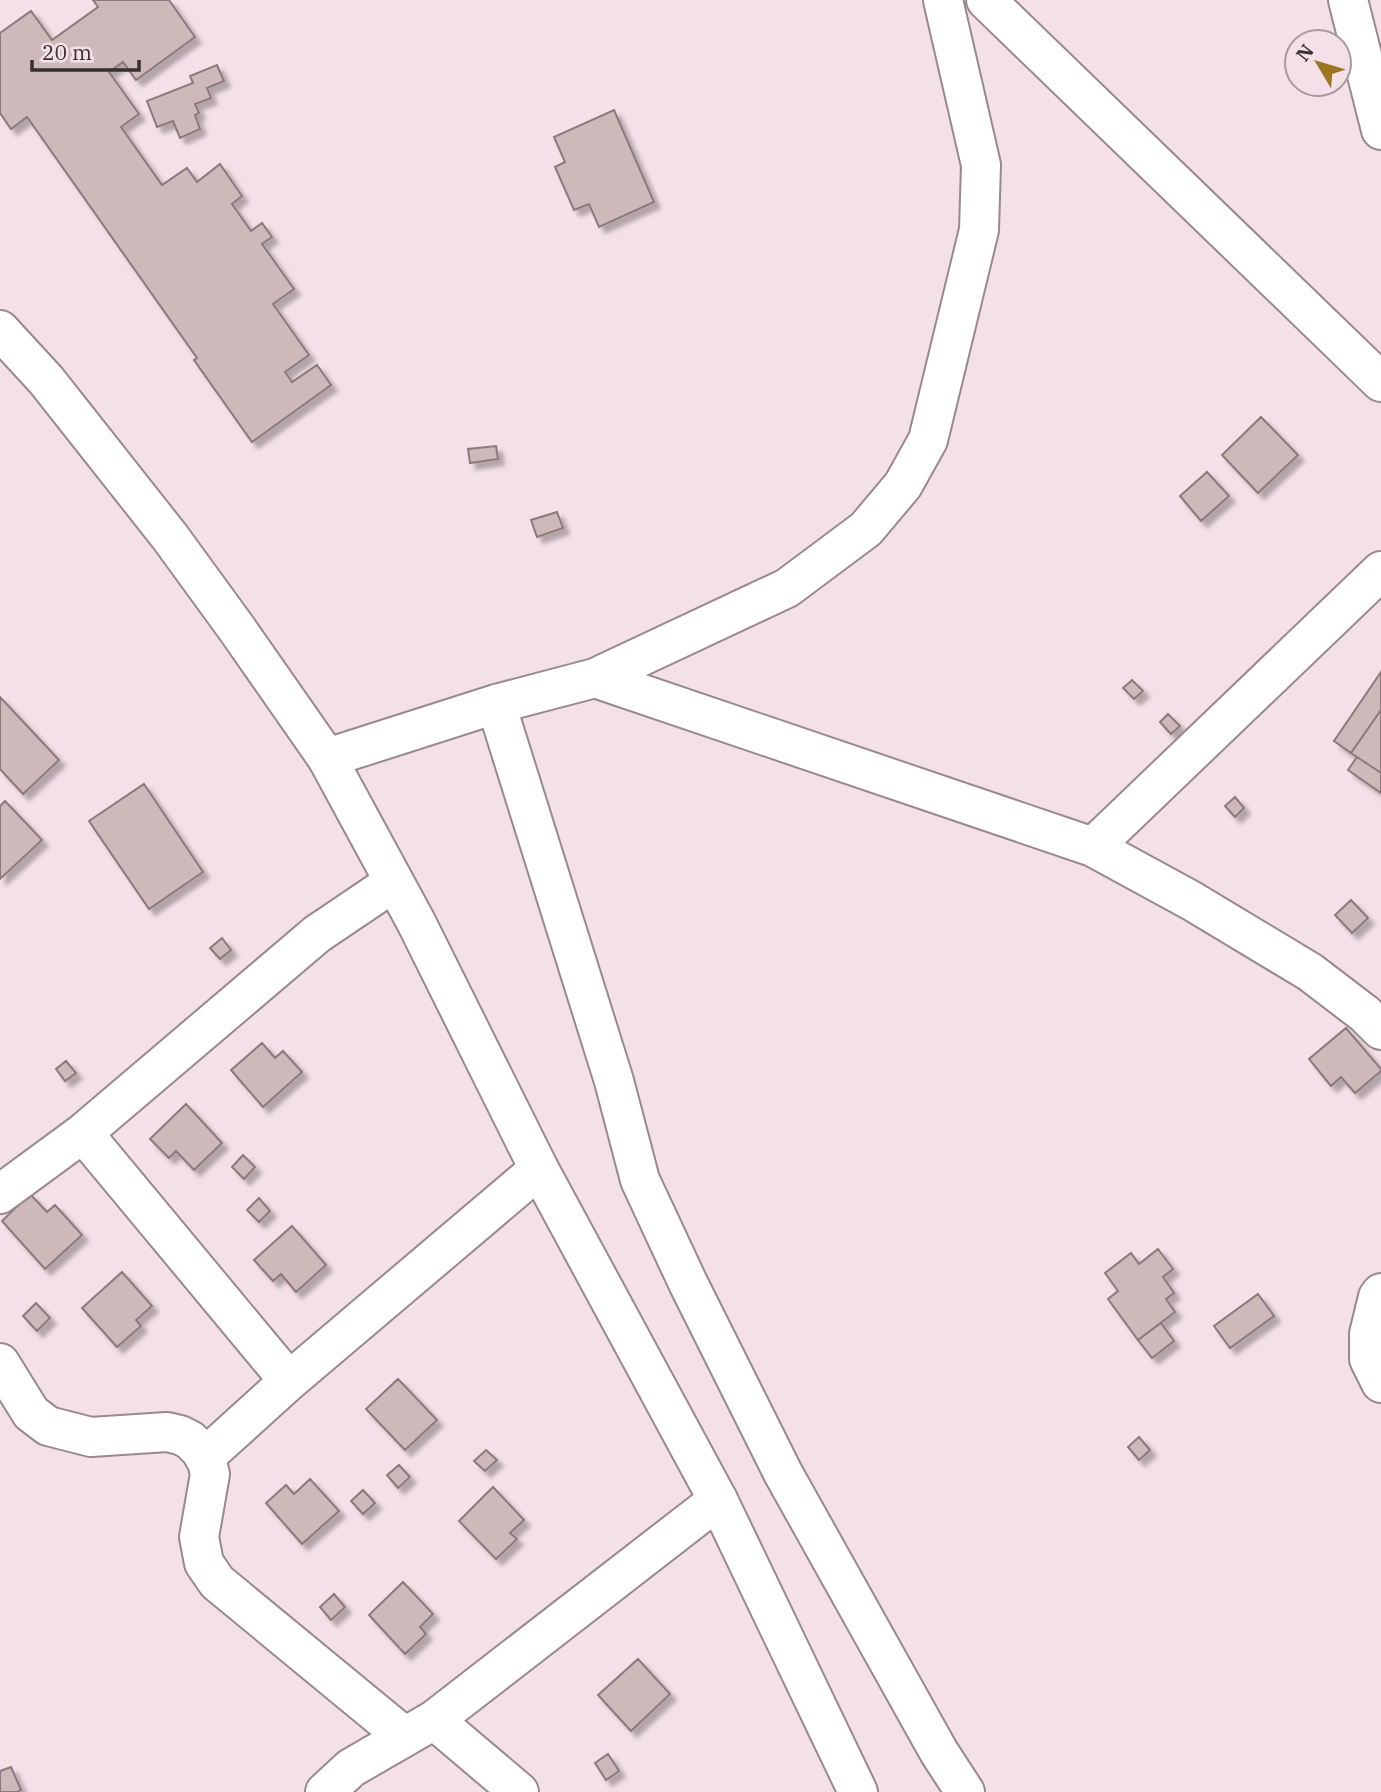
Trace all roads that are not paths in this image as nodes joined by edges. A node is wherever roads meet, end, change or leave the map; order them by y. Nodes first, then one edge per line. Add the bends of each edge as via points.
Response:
1 (943, 0) edge
2 (986, 0) edge
3 (1348, 0) edge
4 (1381, 130) edge
5 (0, 330) edge
6 (1381, 382) edge
7 (1381, 571) edge
8 (595, 678) junction
9 (496, 704) junction
10 (327, 758) junction
11 (1093, 848) junction
12 (394, 882) junction
13 (1381, 1030) edge
14 (83, 1133) junction
15 (539, 1170) junction
16 (0, 1194) edge
17 (1381, 1293) edge
18 (0, 1363) edge
19 (289, 1381) junction
20 (1381, 1383) edge
21 (205, 1457) junction
22 (718, 1500) junction
23 (420, 1729) junction
24 (325, 1792) edge
25 (519, 1792) edge
26 (858, 1792) edge
27 (965, 1792) edge

1 - 8 street via 981,165 979,229 928,440 903,485 866,529 787,588
2 - 6 street
3 - 4 street
5 - 10 street via 46,380 170,537
7 - 11 street
8 - 9 street
8 - 11 street
9 - 10 street
9 - 27 street via 614,1081 640,1180 783,1473
10 - 12 street
11 - 13 street via 1310,972
12 - 14 street via 317,934
12 - 15 street
14 - 16 street
14 - 19 street
15 - 19 street
15 - 22 street
17 - 20 street via 1369,1334 1369,1359
18 - 21 street via 31,1413 48,1426 91,1437 167,1432 190,1440
19 - 21 street
21 - 23 street via 210,1474 199,1537 204,1563 218,1582
22 - 23 street
22 - 26 street
23 - 24 street via 351,1768
23 - 25 street

